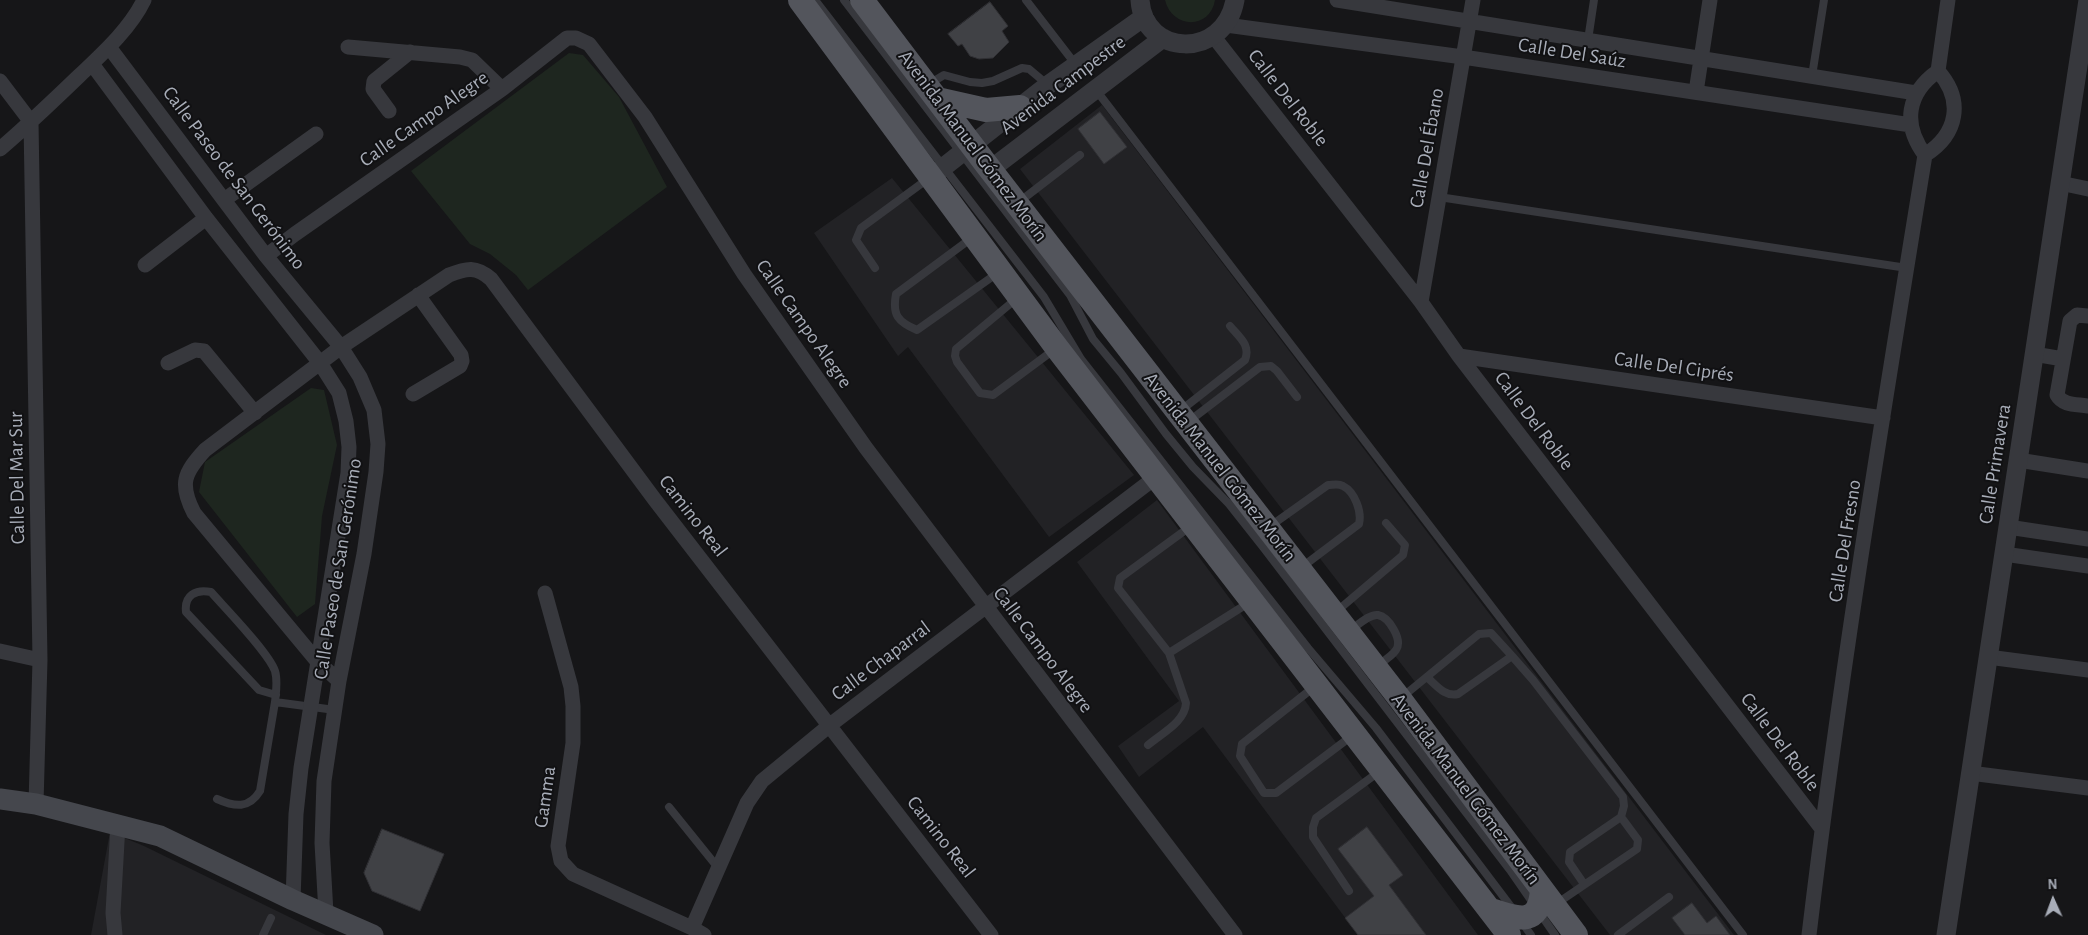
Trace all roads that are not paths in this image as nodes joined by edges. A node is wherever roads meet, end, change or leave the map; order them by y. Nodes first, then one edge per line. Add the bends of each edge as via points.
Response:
1 (144, 0) edge
2 (800, 0) edge
3 (815, 0) edge
4 (844, 0) edge
5 (862, 0) edge
6 (1026, 0) edge
7 (1235, 0) edge
8 (1339, 0) edge
9 (1473, 0) edge
10 (1594, 0) edge
11 (1710, 0) edge
12 (1824, 0) edge
13 (1948, 0) edge
14 (2088, 0) edge
15 (1142, 8) edge
16 (1470, 21) junction
17 (1220, 31) junction
18 (1163, 38) junction
19 (1588, 40) junction
20 (109, 47) junction
21 (348, 47) dead end
22 (410, 52) junction
23 (1463, 57) junction
24 (1701, 58) junction
25 (92, 64) junction
26 (1076, 64) junction
27 (1938, 71) junction
28 (1812, 76) junction
29 (0, 81) edge
30 (1048, 85) junction
31 (1095, 88) junction
32 (502, 89) junction
33 (932, 92) junction
34 (1696, 92) junction
35 (1916, 93) junction
36 (1020, 107) junction
37 (389, 111) dead end
38 (32, 122) junction
39 (1911, 125) junction
40 (316, 134) dead end
41 (966, 148) junction
42 (0, 149) edge
43 (1080, 155) dead end
44 (1925, 155) junction
45 (991, 169) junction
46 (937, 172) junction
47 (2060, 183) junction
48 (2088, 188) edge
49 (1439, 197) junction
50 (224, 200) junction
51 (1017, 203) junction
52 (206, 218) junction
53 (974, 236) junction
54 (266, 256) junction
55 (145, 265) dead end
56 (875, 268) dead end
57 (1907, 268) junction
58 (1000, 270) junction
59 (418, 295) junction
60 (1020, 296) junction
61 (1421, 302) junction
62 (2088, 316) edge
63 (1230, 326) dead end
64 (340, 347) junction
65 (1057, 348) junction
66 (2034, 354) junction
67 (1459, 356) junction
68 (2063, 359) junction
69 (168, 363) dead end
70 (320, 363) junction
71 (413, 394) dead end
72 (1297, 397) dead end
73 (2088, 406) edge
74 (255, 412) junction
75 (1182, 418) junction
76 (1883, 418) junction
77 (2018, 460) junction
78 (2088, 471) edge
79 (1156, 477) junction
80 (1386, 523) dead end
81 (1192, 525) junction
82 (2008, 527) junction
83 (1268, 528) junction
84 (2088, 538) edge
85 (2004, 554) junction
86 (2088, 566) edge
87 (1299, 570) junction
88 (545, 593) dead end
89 (1250, 601) junction
90 (986, 607) junction
91 (1340, 623) junction
92 (0, 651) edge
93 (1169, 653) junction
94 (1512, 656) junction
95 (1988, 657) junction
96 (40, 660) junction
97 (317, 661) junction
98 (1374, 668) junction
99 (2088, 670) edge
100 (1427, 677) junction
101 (339, 681) junction
102 (1317, 684) junction
103 (275, 698) junction
104 (1400, 699) junction
105 (310, 707) junction
106 (335, 710) junction
107 (830, 725) junction
108 (1354, 734) junction
109 (1148, 745) dead end
110 (1382, 769) junction
111 (1970, 774) junction
112 (2088, 788) edge
113 (0, 798) edge
114 (217, 799) dead end
115 (36, 804) junction
116 (669, 807) dead end
117 (1621, 817) junction
118 (118, 824) junction
119 (1822, 829) junction
120 (719, 869) junction
121 (1584, 884) junction
122 (1349, 891) dead end
123 (1669, 897) dead end
124 (293, 900) junction
125 (326, 914) junction
126 (1532, 916) edge
127 (272, 918) dead end
128 (698, 931) edge
129 (115, 935) edge
130 (264, 935) edge
131 (373, 935) edge
132 (991, 935) edge
133 (1235, 935) edge
134 (1554, 935) edge
135 (1576, 935) edge
136 (1618, 935) edge
137 (1743, 935) edge
138 (1809, 935) edge
139 (1946, 935) edge

1 - 20 street via 140,10
2 - 46 main road, Avenida Manuel Gómez Morín
3 - 46 lane
4 - 41 lane
5 - 33 main road, Avenida Manuel Gómez Morín
6 - 26 lane
7 - 17 street via 1232,14
8 - 16 street, Calle Del Saúz
9 - 16 street, Calle Del Ébano
10 - 19 lane
11 - 24 street
12 - 28 lane
13 - 27 street
14 - 47 street, Calle Primavera
15 - 18 street via 1152,29
15 - 26 street, Avenida Campestre
16 - 19 street, Calle Del Saúz
16 - 23 street, Calle Del Ébano
17 - 18 street via 1202,42 1188,45
17 - 23 street, Calle Del Saúz
17 - 61 street, Calle Del Roble
18 - 31 street, Avenida Campestre
19 - 24 street, Calle Del Saúz
20 - 25 street
20 - 50 street, Calle Paseo de San Gerónimo
21 - 22 street
22 - 32 street via 468,58
22 - 37 street via 374,81 373,88
23 - 34 street, Calle Del Saúz
23 - 49 street, Calle Del Ébano
24 - 28 street, Calle Del Saúz
24 - 34 street
25 - 38 street
25 - 52 street, Calle Paseo de San Gerónimo
26 - 30 street, Avenida Campestre
27 - 35 street
27 - 44 street via 1953,94 1955,109 1946,136 1937,148
28 - 35 street, Calle Del Saúz
29 - 38 street
30 - 33 lane via 1029,69 1022,68 993,81 970,82 944,75
30 - 36 street, Avenida Campestre
31 - 45 street, Avenida Campestre
31 - 137 lane
32 - 54 street, Calle Campo Alegre
32 - 90 street, Calle Campo Alegre via 567,38 589,44 645,117 744,274 866,448
33 - 36 main road via 986,110
33 - 41 main road, Avenida Manuel Gómez Morín
34 - 39 street, Calle Del Saúz
35 - 39 street
36 - 41 street, Avenida Campestre
38 - 42 street
38 - 96 street, Calle Del Mar Sur
39 - 44 street via 1913,136
40 - 50 street
41 - 45 main road, Avenida Manuel Gómez Morín
41 - 46 street, Avenida Campestre
41 - 126 lane via 1070,295 1093,339 1166,434 1263,547 1510,870
43 - 51 lane
44 - 57 street, Calle Del Fresno
45 - 51 main road, Avenida Manuel Gómez Morín
46 - 53 main road, Avenida Manuel Gómez Morín
46 - 56 lane via 856,235
46 - 126 lane via 992,228 1044,297 1081,359 1308,648
47 - 48 street
47 - 66 street, Calle Primavera
49 - 57 lane
49 - 61 street, Calle Del Ébano
50 - 54 street, Calle Paseo de San Gerónimo
51 - 75 main road, Avenida Manuel Gómez Morín
52 - 55 street
52 - 70 street, Calle Paseo de San Gerónimo
53 - 58 main road, Avenida Manuel Gómez Morín
53 - 58 lane via 896,294 896,316 917,330
54 - 64 street, Calle Paseo de San Gerónimo
57 - 76 street, Calle Del Fresno
58 - 60 main road, Avenida Manuel Gómez Morín
59 - 64 street, Camino Real
59 - 71 street via 462,361 460,366
59 - 107 street, Camino Real via 462,270 482,272 490,279 655,500
60 - 65 main road, Avenida Manuel Gómez Morín
60 - 65 lane via 956,349 957,362 980,393 994,395
61 - 67 street, Calle Del Roble
62 - 68 street via 2077,315 2070,320
63 - 75 lane via 1247,346 1245,360
64 - 70 street, Camino Real
64 - 101 street, Calle Paseo de San Gerónimo via 360,377 374,410 378,444 364,554
65 - 79 main road, Avenida Manuel Gómez Morín
66 - 68 street
66 - 77 street, Calle Primavera
67 - 76 street, Calle Del Ciprés
67 - 119 street, Calle Del Roble
68 - 73 street via 2059,399
69 - 74 street via 195,350 204,351
70 - 74 street, Camino Real
70 - 97 street, Calle Paseo de San Gerónimo via 339,393 348,438 348,473
72 - 75 lane via 1271,366 1260,367
74 - 97 street, Camino Real via 196,460 184,481 186,498 194,513
75 - 83 main road, Avenida Manuel Gómez Morín
76 - 119 street, Calle Del Fresno
77 - 78 street
77 - 82 street, Calle Primavera
79 - 81 main road, Avenida Manuel Gómez Morín
79 - 90 street, Calle Chaparral
80 - 91 lane via 1404,545 1403,555
81 - 89 main road, Avenida Manuel Gómez Morín
81 - 93 lane via 1120,578 1118,584
82 - 84 street
82 - 85 street, Calle Primavera
83 - 87 main road, Avenida Manuel Gómez Morín
83 - 87 lane via 1328,486 1338,484 1345,487 1360,508 1359,524
85 - 86 street
85 - 95 street, Calle Primavera
87 - 91 main road, Avenida Manuel Gómez Morín
88 - 128 street, Gamma via 571,687 573,706 573,743 558,846 561,861 573,874
89 - 93 lane
89 - 102 main road, Avenida Manuel Gómez Morín
90 - 107 street, Calle Chaparral
90 - 133 street, Calle Campo Alegre
91 - 98 main road, Avenida Manuel Gómez Morín
91 - 98 lane via 1378,615 1385,618 1399,643 1396,650
92 - 96 street
93 - 109 lane via 1186,703 1185,709 1182,718
94 - 100 lane via 1458,694 1445,693
94 - 100 lane via 1491,633 1479,634
94 - 117 lane via 1623,797
95 - 99 street
95 - 111 street, Calle Primavera
96 - 115 street, Calle Del Mar Sur
97 - 101 street, Camino Real
97 - 105 street, Calle Paseo de San Gerónimo
98 - 104 main road, Avenida Manuel Gómez Morín
100 - 104 lane
101 - 106 street, Calle Paseo de San Gerónimo
102 - 108 main road, Avenida Manuel Gómez Morín
102 - 108 lane via 1242,744 1240,756 1264,793 1276,792
103 - 103 lane via 259,690 186,612 188,598 195,592 211,592 266,655 275,670
103 - 105 lane
103 - 114 lane via 260,791 254,800 242,805
104 - 126 main road, Avenida Manuel Gómez Morín
105 - 106 lane
105 - 124 street, Calle Paseo de San Gerónimo via 296,814
106 - 125 street, Calle Paseo de San Gerónimo via 324,780 322,843
107 - 120 street, Calle Chaparral via 756,788
107 - 132 street, Camino Real
108 - 110 main road, Avenida Manuel Gómez Morín
110 - 122 lane via 1316,818 1313,827 1313,837
110 - 126 main road, Avenida Manuel Gómez Morín via 1490,910
111 - 112 street
111 - 139 street, Calle Primavera
113 - 115 main road
115 - 118 main road
116 - 120 lane
117 - 121 lane via 1570,852 1568,862
117 - 121 lane via 1638,840 1637,849
118 - 124 main road via 160,836
118 - 129 street via 113,913
119 - 138 street, Calle Del Fresno
120 - 128 street, Calle Chaparral
121 - 126 lane
123 - 136 lane
124 - 125 main road
125 - 131 main road
126 - 134 lane
126 - 135 main road, Avenida Manuel Gómez Morín
127 - 130 lane

